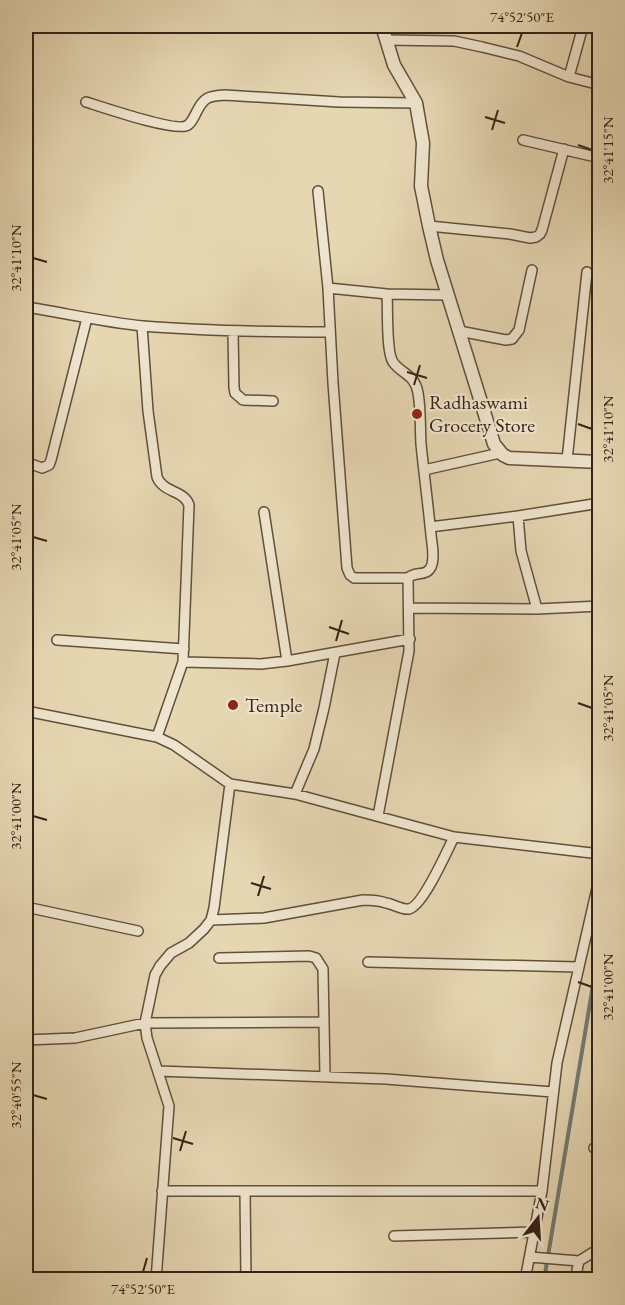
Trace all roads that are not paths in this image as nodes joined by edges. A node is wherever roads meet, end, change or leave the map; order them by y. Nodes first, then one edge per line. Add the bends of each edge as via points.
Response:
1 (382, 26) edge
2 (583, 26) edge
3 (386, 40) junction
4 (569, 77) junction
5 (600, 85) edge
6 (86, 102) dead end
7 (416, 104) junction
8 (523, 140) dead end
9 (564, 149) junction
10 (600, 158) edge
11 (318, 191) dead end
12 (429, 226) junction
13 (532, 270) dead end
14 (587, 272) dead end
15 (328, 288) junction
16 (387, 294) junction
17 (448, 295) junction
18 (26, 307) edge
19 (87, 318) junction
20 (142, 326) junction
21 (459, 331) junction
22 (233, 332) junction
23 (330, 332) junction
24 (273, 401) dead end
25 (500, 453) junction
26 (567, 460) junction
27 (26, 462) edge
28 (600, 462) edge
29 (424, 470) junction
30 (600, 503) edge
31 (264, 512) dead end
32 (518, 516) junction
33 (430, 527) junction
34 (408, 578) junction
35 (600, 606) edge
36 (409, 608) junction
37 (537, 609) junction
38 (410, 639) junction
39 (57, 640) dead end
40 (184, 649) junction
41 (335, 653) junction
42 (183, 662) junction
43 (287, 662) junction
44 (26, 711) edge
45 (26, 722) edge
46 (157, 737) junction
47 (230, 784) junction
48 (295, 794) junction
49 (378, 816) junction
50 (454, 837) junction
51 (600, 854) edge
52 (599, 880) edge
53 (26, 907) edge
54 (211, 920) junction
55 (138, 931) dead end
56 (219, 957) dead end
57 (368, 962) dead end
58 (578, 967) junction
59 (324, 1022) junction
60 (144, 1023) junction
61 (26, 1040) edge
62 (158, 1071) junction
63 (325, 1076) junction
64 (553, 1092) junction
65 (162, 1191) junction
66 (245, 1191) junction
67 (542, 1191) junction
68 (534, 1232) junction
69 (394, 1236) dead end
70 (600, 1248) edge
71 (530, 1257) junction
72 (579, 1261) junction
73 (156, 1280) edge
74 (246, 1280) edge
75 (525, 1280) edge
76 (575, 1280) edge

1 - 3 street
2 - 4 street
3 - 4 street via 454,41 519,56
3 - 7 street via 394,66
4 - 5 street
6 - 7 street via 178,127 187,126 202,102 212,96
7 - 12 street via 423,143 421,186
8 - 9 street
9 - 10 street
9 - 12 street via 542,230 536,237
11 - 15 street
12 - 17 street
13 - 21 street via 519,330 512,339
14 - 26 street
15 - 16 street
15 - 23 street
16 - 17 street
16 - 29 street via 391,359 407,373 418,392
17 - 21 street
18 - 19 street
19 - 20 street
19 - 27 street via 49,465 42,468
20 - 22 street
20 - 40 street via 157,477 164,488 186,498 189,505
21 - 25 street
22 - 23 street
22 - 24 street via 235,393 243,400
23 - 34 street via 347,568 354,578
25 - 26 street via 509,458
25 - 29 street
26 - 28 street
29 - 33 street
30 - 32 street
31 - 43 street
32 - 33 street
32 - 37 street via 521,551
33 - 34 street via 430,570
34 - 36 street
35 - 37 street
36 - 37 street
36 - 38 street
38 - 41 street
38 - 49 street
39 - 40 street
40 - 42 street
41 - 43 street
41 - 48 street via 314,749
42 - 43 street
42 - 46 street
44 - 45 street
44 - 46 street
46 - 47 street
47 - 48 street
47 - 54 street
48 - 49 street
49 - 50 street
50 - 51 street
50 - 54 street via 424,896 410,909 363,900 264,918
52 - 58 street
53 - 55 street
54 - 60 street via 160,966
56 - 59 street via 316,958 323,969
57 - 58 street
58 - 64 street
59 - 60 street
59 - 63 street
60 - 61 street via 75,1038
60 - 62 street
62 - 63 street
62 - 65 street via 169,1106
63 - 64 street
64 - 67 street
65 - 66 street
65 - 73 street
66 - 67 street
66 - 74 street
67 - 68 street
68 - 69 street
68 - 71 street
70 - 72 street
71 - 72 street
71 - 75 street
72 - 76 street

